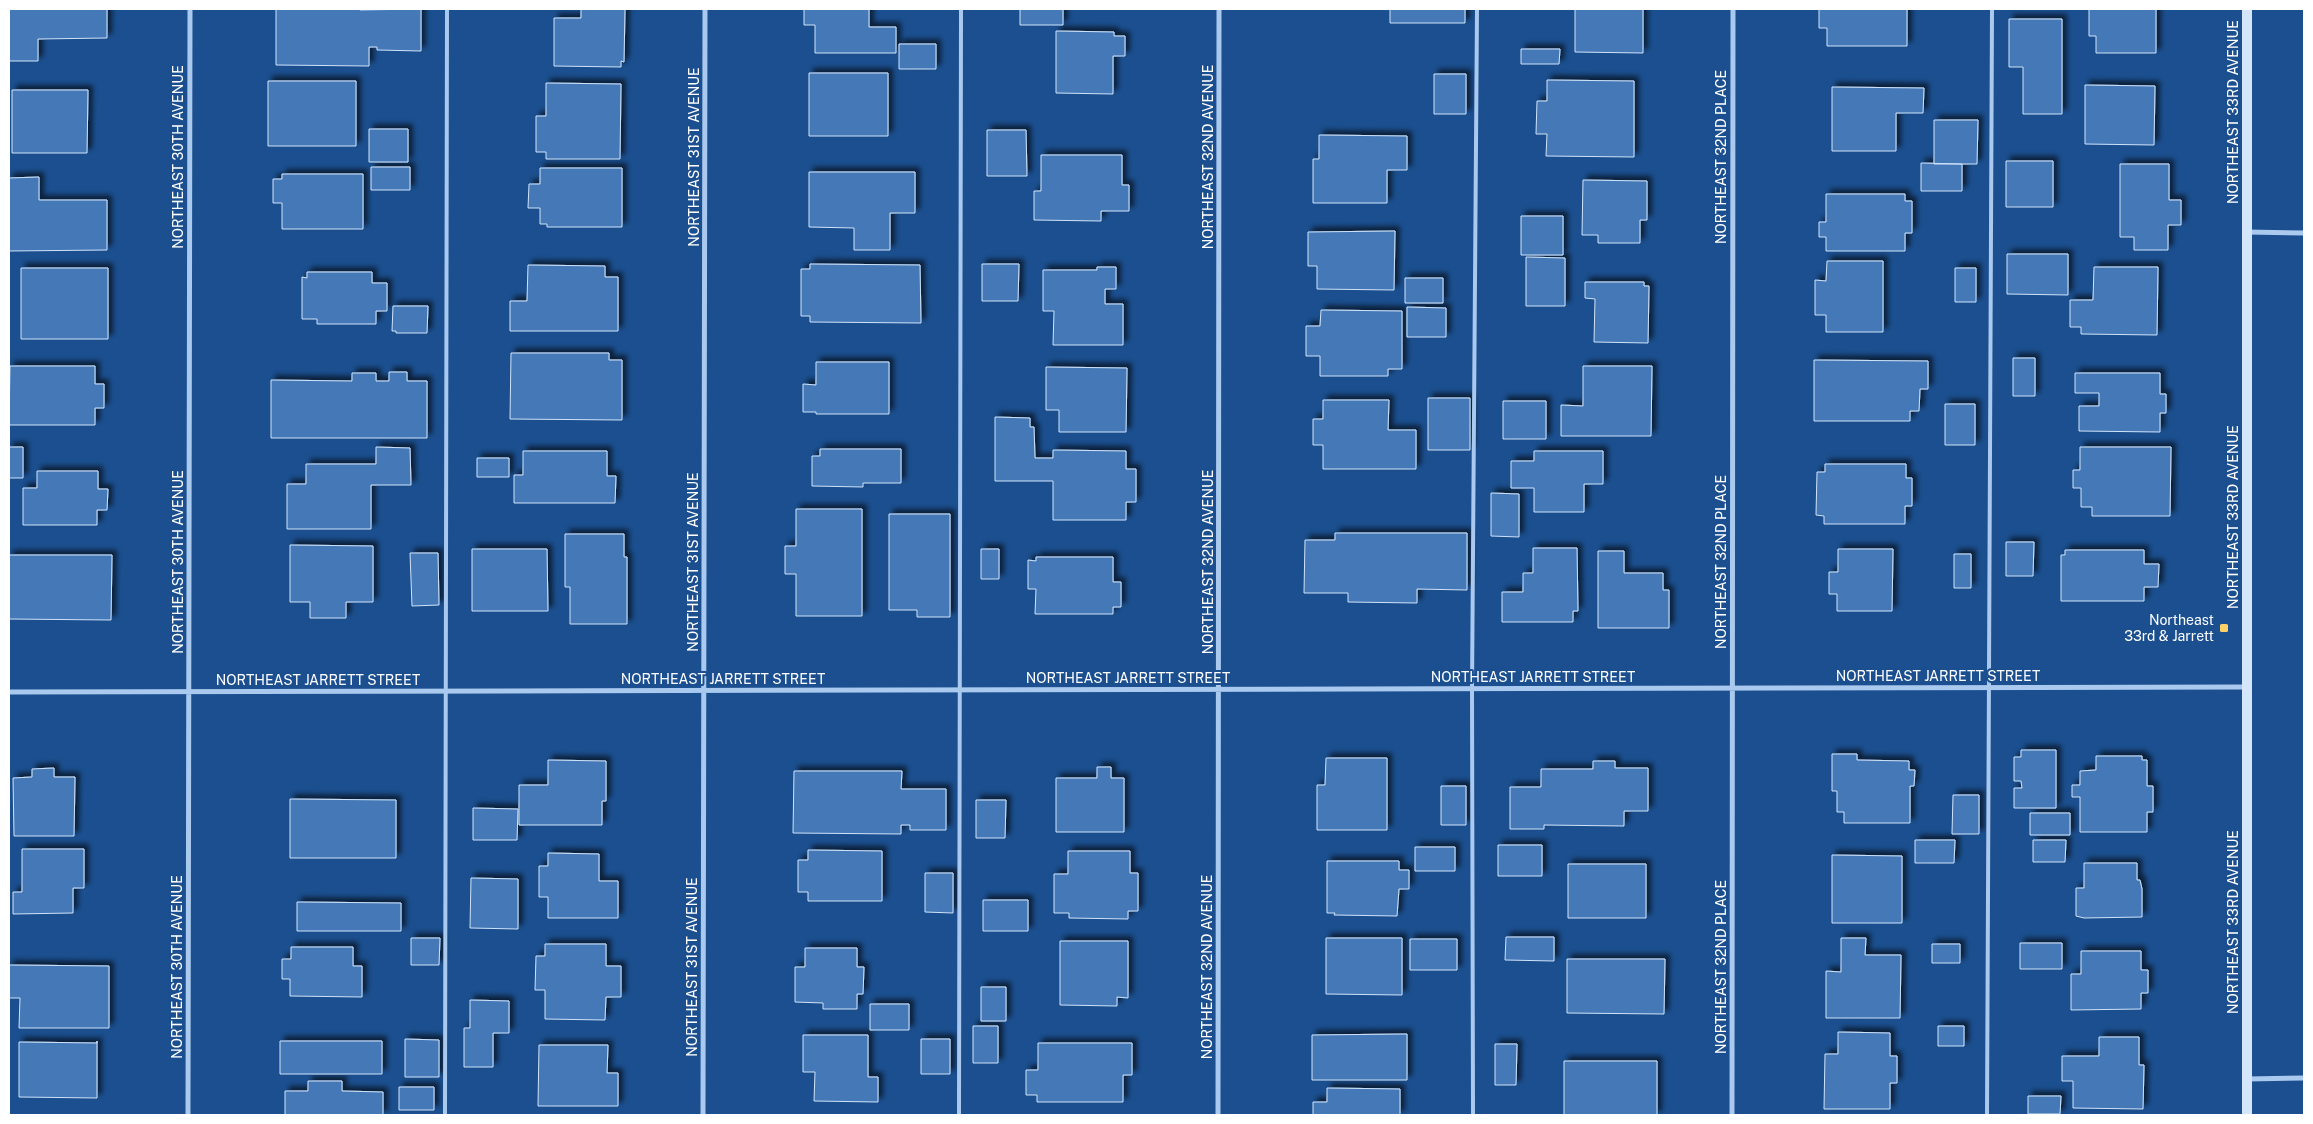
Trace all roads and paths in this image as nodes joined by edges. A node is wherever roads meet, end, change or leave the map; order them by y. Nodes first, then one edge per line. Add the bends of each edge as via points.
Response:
1 (190, 9) edge
2 (447, 9) edge
3 (705, 9) edge
4 (961, 9) edge
5 (1219, 9) edge
6 (1477, 9) edge
7 (1733, 9) edge
8 (1992, 9) edge
9 (2247, 9) edge
10 (2247, 232) junction
11 (2304, 233) edge
12 (1988, 687) junction
13 (2247, 687) junction
14 (1732, 688) junction
15 (959, 689) junction
16 (1219, 689) junction
17 (1472, 689) junction
18 (704, 690) junction
19 (189, 691) junction
20 (448, 691) junction
21 (9, 692) edge
22 (2304, 1078) edge
23 (2247, 1079) junction
24 (188, 1115) edge
25 (445, 1115) edge
26 (703, 1115) edge
27 (959, 1115) edge
28 (1218, 1115) edge
29 (1473, 1115) edge
30 (1732, 1115) edge
31 (1987, 1115) edge
32 (2247, 1115) edge

1 - 19 street, NORTHEAST 30TH AVENUE
2 - 20 lane
3 - 18 street, NORTHEAST 31ST AVENUE
4 - 15 lane
5 - 16 street, NORTHEAST 32ND AVENUE
6 - 17 lane
7 - 14 street, NORTHEAST 32ND PLACE
8 - 12 lane
9 - 10 main road, NORTHEAST 33RD AVENUE
10 - 11 street
10 - 13 main road, NORTHEAST 33RD AVENUE
12 - 13 street, NORTHEAST JARRETT STREET
12 - 14 street, NORTHEAST JARRETT STREET
12 - 31 lane
13 - 23 main road, NORTHEAST 33RD AVENUE
14 - 17 street, NORTHEAST JARRETT STREET
14 - 30 street, NORTHEAST 32ND PLACE
15 - 16 street, NORTHEAST JARRETT STREET
15 - 18 street, NORTHEAST JARRETT STREET
15 - 27 lane
16 - 17 street, NORTHEAST JARRETT STREET
16 - 28 street, NORTHEAST 32ND AVENUE
17 - 29 lane
18 - 20 street, NORTHEAST JARRETT STREET
18 - 26 street, NORTHEAST 31ST AVENUE
19 - 20 street, NORTHEAST JARRETT STREET
19 - 21 street, NORTHEAST JARRETT STREET
19 - 24 street, NORTHEAST 30TH AVENUE
20 - 25 lane
22 - 23 street
23 - 32 main road, NORTHEAST 33RD AVENUE

